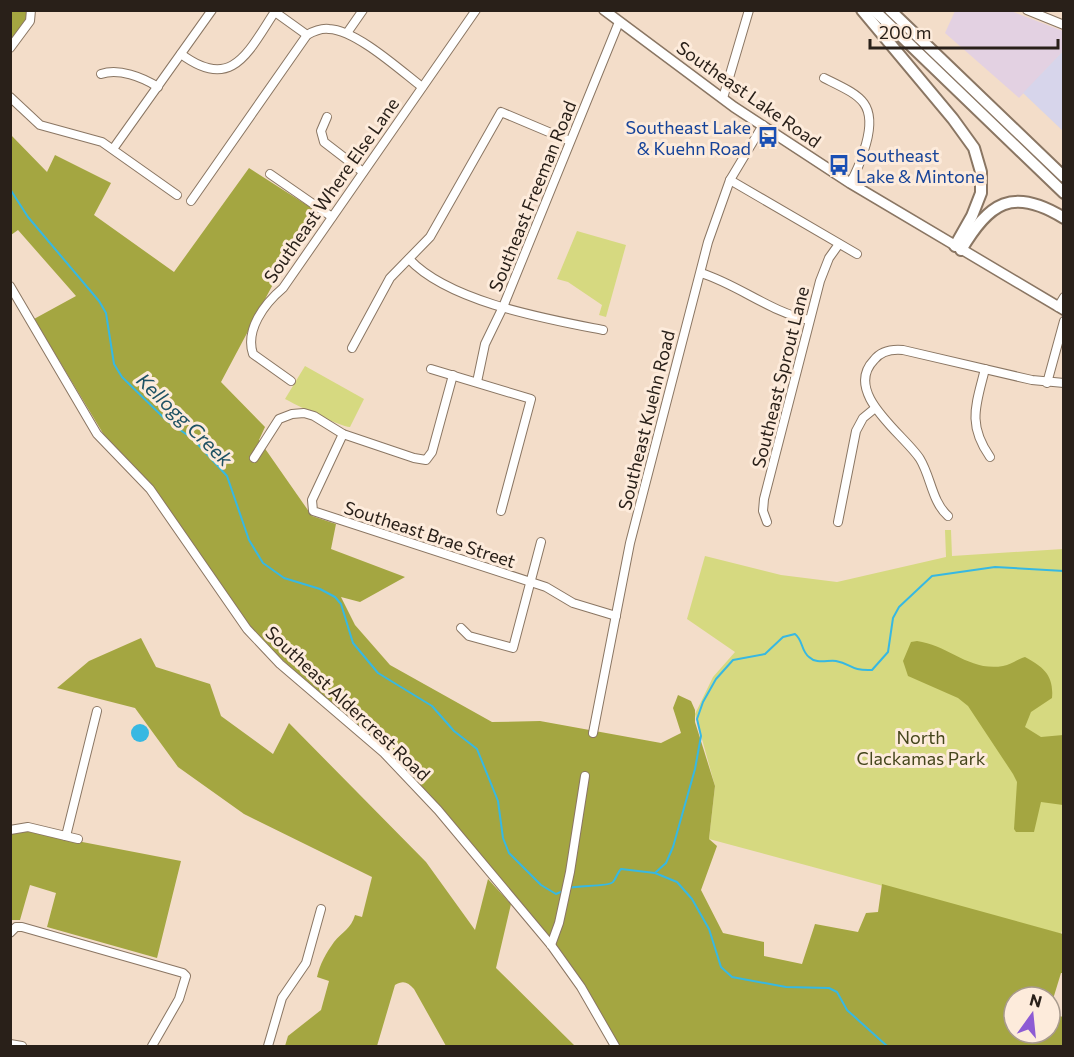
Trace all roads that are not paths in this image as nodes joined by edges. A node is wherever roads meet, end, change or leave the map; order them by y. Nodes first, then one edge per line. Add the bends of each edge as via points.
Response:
1 (31, 10) edge
2 (212, 10) edge
3 (363, 10) edge
4 (476, 10) edge
5 (604, 10) edge
6 (749, 10) edge
7 (862, 10) edge
8 (874, 10) edge
9 (890, 10) edge
10 (1027, 10) edge
11 (276, 11) edge
12 (620, 22) junction
13 (1064, 25) edge
14 (347, 33) junction
15 (307, 35) junction
16 (10, 48) edge
17 (181, 54) junction
18 (101, 74) dead end
19 (824, 78) dead end
20 (158, 87) junction
21 (422, 87) junction
22 (10, 96) edge
23 (723, 98) junction
24 (327, 117) dead end
25 (763, 125) junction
26 (1019, 135) junction
27 (570, 141) junction
28 (113, 149) junction
29 (1064, 170) edge
30 (363, 172) junction
31 (270, 174) dead end
32 (1064, 177) edge
33 (730, 180) junction
34 (850, 183) junction
35 (1064, 193) edge
36 (177, 195) dead end
37 (191, 201) dead end
38 (332, 218) junction
39 (1064, 218) edge
40 (840, 244) junction
41 (958, 248) junction
42 (856, 254) dead end
43 (409, 260) junction
44 (701, 273) junction
45 (10, 286) edge
46 (1064, 297) edge
47 (502, 307) junction
48 (1061, 309) edge
49 (809, 320) junction
50 (1064, 321) edge
51 (603, 330) dead end
52 (352, 348) dead end
53 (431, 369) dead end
54 (985, 369) junction
55 (453, 375) junction
56 (291, 381) dead end
57 (477, 382) junction
58 (1047, 383) junction
59 (1064, 383) edge
60 (874, 409) junction
61 (343, 434) junction
62 (990, 457) dead end
63 (254, 458) dead end
64 (501, 511) dead end
65 (948, 516) dead end
66 (767, 522) dead end
67 (838, 522) dead end
68 (541, 542) dead end
69 (532, 583) junction
70 (616, 616) junction
71 (461, 628) dead end
72 (97, 711) dead end
73 (593, 734) dead end
74 (585, 776) dead end
75 (10, 830) edge
76 (66, 836) junction
77 (78, 839) dead end
78 (321, 909) dead end
79 (11, 932) edge
80 (551, 945) junction
81 (10, 1044) edge
82 (22, 1047) edge
83 (152, 1047) edge
84 (268, 1047) edge
85 (615, 1047) edge

1 - 16 street via 30,21
2 - 17 street
3 - 14 street
4 - 21 street, Southeast Where Else Lane
5 - 12 main road, Southeast Lake Road
6 - 23 street
7 - 41 highway via 974,148 981,172 981,193
8 - 35 highway
9 - 26 highway
10 - 13 street
11 - 15 street
11 - 17 street via 245,56 232,67 205,69
12 - 23 main road, Southeast Lake Road
12 - 27 street, Southeast Freeman Road
14 - 15 street via 328,28
14 - 21 street
15 - 37 street
17 - 20 street
18 - 20 street via 112,70
19 - 34 street via 855,95 871,118 859,167
20 - 28 street
21 - 30 street, Southeast Where Else Lane
22 - 28 street via 40,124
23 - 25 main road, Southeast Lake Road
24 - 30 street via 321,131 324,142
25 - 33 street, Southeast Kuehn Road
25 - 34 main road, Southeast Lake Road
26 - 29 highway
26 - 32 highway
27 - 43 street via 501,112 430,237
27 - 47 street, Southeast Freeman Road
28 - 36 street
30 - 38 street, Southeast Where Else Lane
31 - 38 street
33 - 40 street
33 - 44 street, Southeast Kuehn Road
34 - 41 main road, Southeast Lake Road
38 - 56 street, Southeast Where Else Lane via 257,320 250,340 260,361
39 - 41 highway via 1030,204 1000,205 983,216
40 - 42 street
40 - 49 street, Southeast Sprout Lane via 825,267
41 - 48 main road, Southeast Lake Road
43 - 47 street via 428,276
43 - 52 street via 390,278
44 - 49 street via 732,284 784,314
44 - 70 street, Southeast Kuehn Road via 630,543
45 - 80 street, Southeast Aldercrest Road via 97,434 150,489 247,629 280,664 400,770
46 - 48 street
47 - 51 street
47 - 57 street, Southeast Freeman Road via 484,344
49 - 66 street, Southeast Sprout Lane via 764,499
50 - 58 street
53 - 55 street
54 - 58 street
54 - 60 street via 903,350 883,352 870,363 867,373
54 - 62 street via 974,410 978,440
55 - 57 street
55 - 61 street via 432,452 426,460
57 - 64 street via 531,399
58 - 59 street
60 - 65 street via 914,450 928,474 939,507
60 - 67 street via 856,431
61 - 63 street via 314,416 292,414 279,419
61 - 69 street, Southeast Brae Street via 312,500 313,511
68 - 69 street
69 - 70 street, Southeast Brae Street via 573,603
69 - 71 street via 513,648 469,636
70 - 73 street, Southeast Kuehn Road
72 - 76 street
74 - 80 street via 570,872
75 - 76 street via 28,827
76 - 77 street
78 - 84 street via 306,963 282,998
79 - 83 street via 22,927 186,976 179,999
80 - 85 street, Southeast Aldercrest Road via 581,987
81 - 82 street

